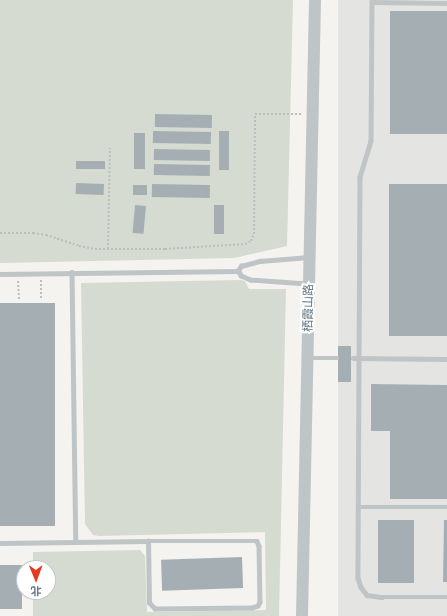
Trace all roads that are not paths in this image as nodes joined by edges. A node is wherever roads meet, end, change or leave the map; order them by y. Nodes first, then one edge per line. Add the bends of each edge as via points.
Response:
1 (315, 0) edge
2 (372, 1) edge
3 (447, 3) edge
4 (309, 257) junction
5 (238, 271) junction
6 (72, 272) junction
7 (0, 274) edge
8 (309, 284) junction
9 (308, 358) junction
10 (337, 358) dead end
11 (353, 358) dead end
12 (359, 358) junction
13 (447, 359) edge
14 (359, 507) junction
15 (447, 507) edge
16 (148, 541) junction
17 (76, 542) junction
18 (0, 543) edge
19 (447, 597) edge
20 (302, 616) edge

1 - 4 street, 栖霞山路
2 - 3 lane
2 - 12 lane via 371,141 360,177
4 - 5 lane via 260,261 241,266
4 - 8 street, 栖霞山路
5 - 6 lane
5 - 8 lane via 250,280
6 - 7 lane
6 - 17 lane
8 - 9 street, 栖霞山路
9 - 10 lane
9 - 20 street, 栖霞山路
11 - 12 lane
12 - 13 lane
12 - 14 lane
14 - 15 lane
14 - 19 lane via 358,578 367,595
16 - 16 lane via 149,602 155,609 258,606 260,602 257,541
16 - 17 lane
17 - 18 lane

